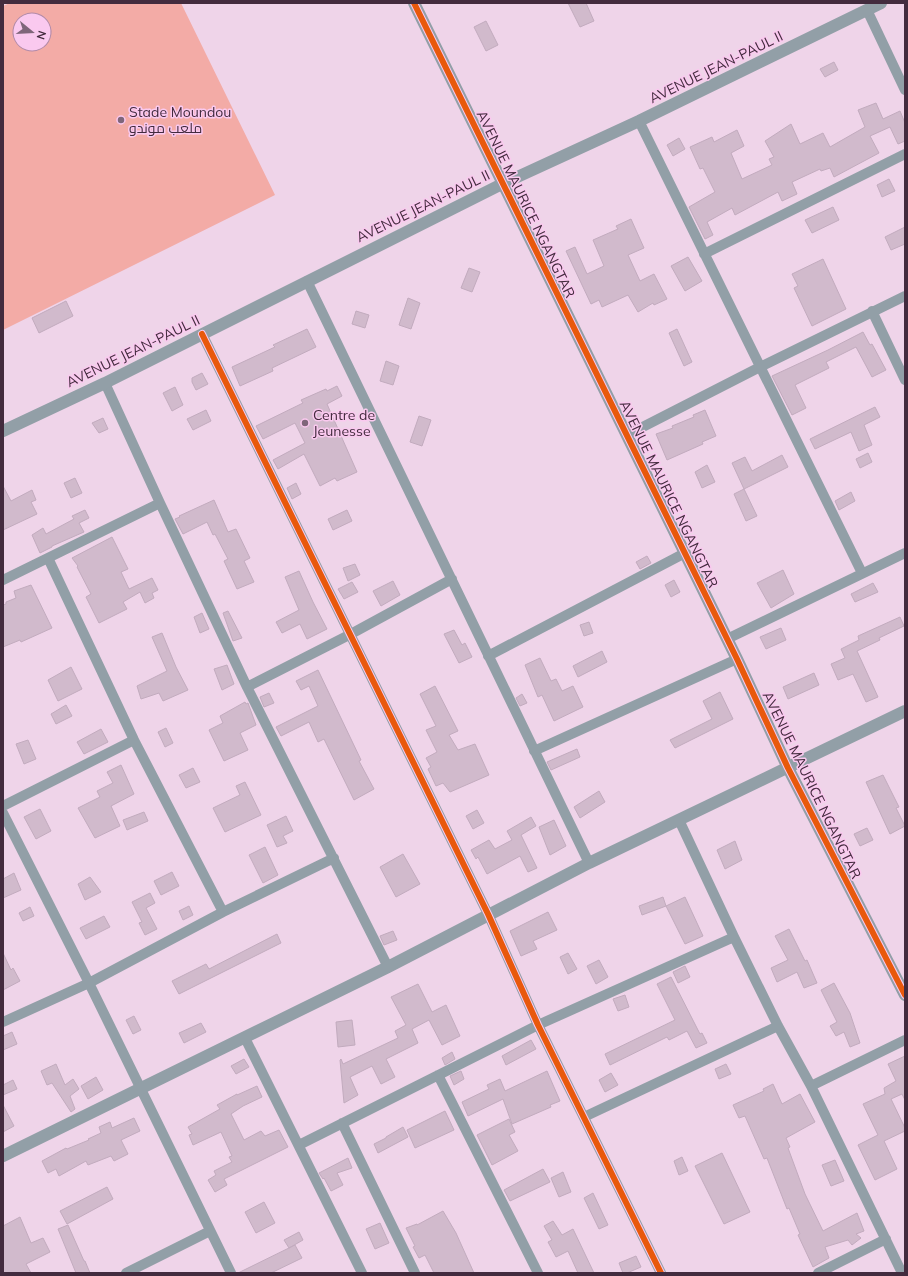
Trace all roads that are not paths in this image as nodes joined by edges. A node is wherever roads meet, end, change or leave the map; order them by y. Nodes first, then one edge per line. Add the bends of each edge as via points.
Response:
1 (414, 3) edge
2 (881, 3) edge
3 (868, 10) junction
4 (905, 90) edge
5 (639, 120) junction
6 (905, 154) edge
7 (502, 184) junction
8 (704, 254) junction
9 (307, 281) junction
10 (905, 296) edge
11 (872, 311) junction
12 (202, 334) junction
13 (760, 367) junction
14 (905, 380) edge
15 (105, 383) junction
16 (3, 431) edge
17 (627, 435) junction
18 (160, 503) junction
19 (685, 553) junction
20 (905, 553) edge
21 (48, 558) junction
22 (862, 573) junction
23 (452, 579) junction
24 (3, 580) edge
25 (350, 635) junction
26 (727, 639) junction
27 (488, 656) junction
28 (737, 659) junction
29 (247, 687) junction
30 (905, 711) edge
31 (134, 740) junction
32 (534, 751) junction
33 (788, 768) junction
34 (3, 806) edge
35 (3, 813) edge
36 (679, 820) junction
37 (334, 858) junction
38 (589, 863) junction
39 (223, 912) junction
40 (488, 914) junction
41 (734, 937) junction
42 (388, 967) junction
43 (89, 983) junction
44 (905, 995) edge
45 (3, 1022) edge
46 (538, 1025) junction
47 (778, 1026) junction
48 (245, 1038) junction
49 (905, 1040) edge
50 (438, 1075) junction
51 (811, 1086) junction
52 (140, 1089) junction
53 (584, 1117) junction
54 (342, 1123) junction
55 (299, 1145) junction
56 (3, 1156) edge
57 (210, 1231) junction
58 (886, 1239) junction
59 (126, 1273) edge
60 (231, 1273) edge
61 (362, 1273) edge
62 (415, 1273) edge
63 (538, 1273) edge
64 (660, 1273) edge
65 (818, 1273) edge
66 (902, 1273) edge

1 - 7 street, AVENUE MAURICE NGANGTAR
2 - 3 street, AVENUE JEAN-PAUL II
3 - 4 street
3 - 5 street, AVENUE JEAN-PAUL II
5 - 7 street, AVENUE JEAN-PAUL II
5 - 8 street
6 - 8 street
7 - 9 street, AVENUE JEAN-PAUL II
7 - 17 street, AVENUE MAURICE NGANGTAR
8 - 13 street
9 - 12 street, AVENUE JEAN-PAUL II
9 - 23 street
10 - 11 street
11 - 13 street
11 - 14 street
12 - 15 street, AVENUE JEAN-PAUL II
12 - 25 street
13 - 17 street
13 - 22 street
15 - 16 street, AVENUE JEAN-PAUL II
15 - 18 street
17 - 19 street, AVENUE MAURICE NGANGTAR
18 - 21 street
18 - 29 street
19 - 26 street, AVENUE MAURICE NGANGTAR
19 - 27 street
20 - 22 street
21 - 24 street
21 - 31 street
22 - 26 street
23 - 25 street
23 - 27 street
25 - 29 street
25 - 40 street
26 - 28 street, AVENUE MAURICE NGANGTAR
27 - 32 street
28 - 32 street
28 - 33 street, AVENUE MAURICE NGANGTAR
29 - 37 street
30 - 33 street
31 - 34 street
31 - 39 street
32 - 38 street
33 - 36 street
33 - 44 street, AVENUE MAURICE NGANGTAR
35 - 43 street
36 - 38 street
36 - 41 street
37 - 39 street
37 - 42 street
38 - 40 street
39 - 43 street
40 - 42 street
40 - 46 street
41 - 46 street
41 - 47 street
42 - 48 street
43 - 45 street
43 - 52 street
46 - 50 street
46 - 53 street
47 - 51 street
47 - 53 street
48 - 52 street
48 - 55 street
49 - 51 street
50 - 54 street
50 - 63 street
51 - 58 street
52 - 56 street
52 - 57 street
53 - 64 street
54 - 55 street
54 - 62 street
55 - 61 street
57 - 59 street
57 - 60 street
58 - 65 street
58 - 66 street

